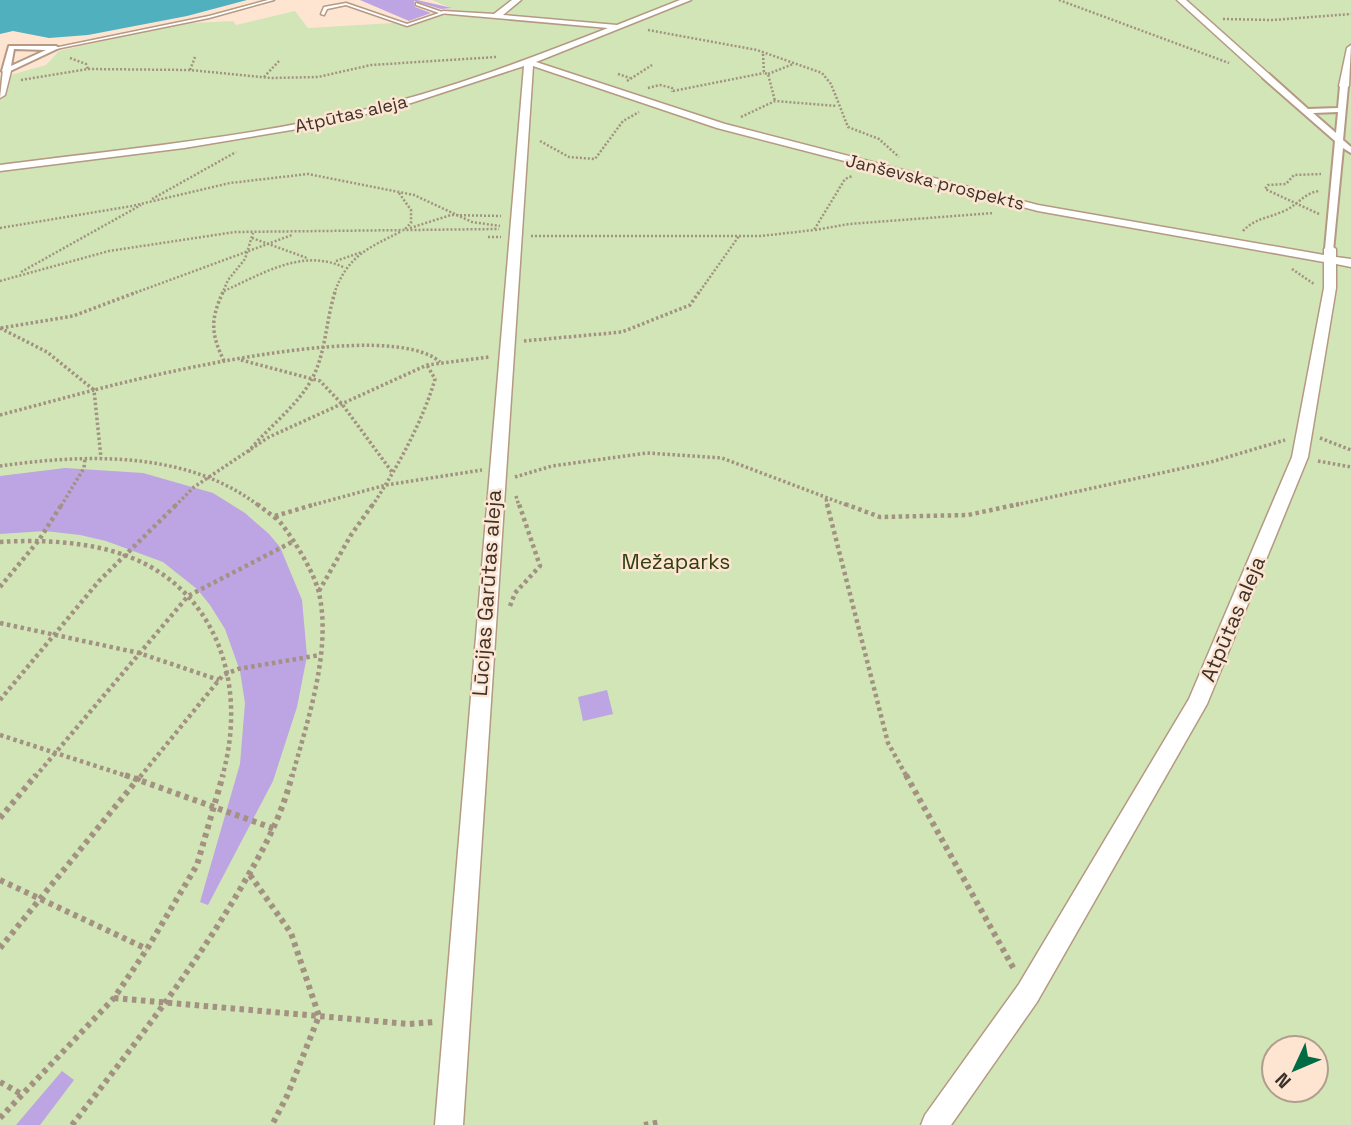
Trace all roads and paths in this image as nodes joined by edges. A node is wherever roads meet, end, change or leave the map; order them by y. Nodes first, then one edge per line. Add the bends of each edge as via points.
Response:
1 (272, 0) edge
2 (517, 0) edge
3 (687, 0) edge
4 (1059, 0) edge
5 (1181, 0) edge
6 (417, 4) dead end
7 (443, 13) junction
8 (323, 14) dead end
9 (1351, 14) edge
10 (496, 17) junction
11 (1201, 18) junction
12 (620, 26) junction
13 (0, 44) edge
14 (11, 47) junction
15 (56, 48) junction
16 (1351, 48) edge
17 (762, 54) junction
18 (195, 57) dead end
19 (76, 60) dead end
20 (279, 61) dead end
21 (528, 62) junction
22 (794, 63) junction
23 (1229, 63) dead end
24 (652, 65) dead end
25 (88, 69) junction
26 (190, 70) junction
27 (6, 71) junction
28 (618, 74) dead end
29 (766, 74) junction
30 (1266, 76) joint
31 (263, 77) junction
32 (630, 78) junction
33 (626, 81) dead end
34 (2, 83) junction
35 (1344, 86) joint
36 (673, 90) dead end
37 (0, 95) edge
38 (775, 101) junction
39 (651, 105) junction
40 (836, 106) junction
41 (1341, 110) junction
42 (1307, 111) junction
43 (721, 126) junction
44 (525, 137) junction
45 (1338, 140) junction
46 (239, 151) dead end
47 (1351, 151) edge
48 (0, 168) edge
49 (876, 168) junction
50 (1336, 176) junction
51 (918, 178) junction
52 (398, 191) junction
53 (1335, 191) junction
54 (145, 203) junction
55 (1295, 205) junction
56 (998, 213) dead end
57 (458, 215) junction
58 (1333, 219) junction
59 (521, 223) junction
60 (0, 228) edge
61 (814, 230) junction
62 (403, 231) junction
63 (296, 234) junction
64 (252, 235) junction
65 (739, 236) junction
66 (270, 243) junction
67 (1238, 244) junction
68 (366, 250) junction
69 (247, 252) junction
70 (1330, 254) junction
71 (308, 258) junction
72 (336, 261) junction
73 (1351, 263) edge
74 (345, 268) junction
75 (10, 278) junction
76 (0, 283) edge
77 (223, 291) junction
78 (0, 328) edge
79 (521, 328) dead end
80 (323, 349) junction
81 (508, 356) junction
82 (233, 359) junction
83 (224, 361) junction
84 (440, 363) junction
85 (427, 365) junction
86 (313, 377) junction
87 (94, 390) junction
88 (342, 404) junction
89 (0, 415) edge
90 (1307, 433) junction
91 (1351, 450) edge
92 (245, 455) junction
93 (85, 457) junction
94 (1300, 457) junction
95 (101, 458) junction
96 (0, 466) edge
97 (1351, 467) edge
98 (504, 468) junction
99 (392, 472) junction
100 (210, 476) junction
101 (386, 485) junction
102 (515, 491) dead end
103 (826, 498) junction
104 (274, 514) junction
105 (39, 540) junction
106 (295, 541) junction
107 (0, 542) edge
108 (122, 557) junction
109 (0, 587) edge
110 (319, 592) junction
111 (188, 596) junction
112 (0, 623) edge
113 (484, 632) junction
114 (56, 634) junction
115 (139, 653) junction
116 (320, 655) junction
117 (229, 672) junction
118 (219, 680) junction
119 (0, 700) edge
120 (0, 735) edge
121 (56, 752) junction
122 (137, 779) junction
123 (215, 809) junction
124 (0, 818) edge
125 (275, 829) junction
126 (250, 875) junction
127 (0, 880) edge
128 (41, 897) junction
129 (0, 948) edge
130 (147, 949) junction
131 (1028, 993) junction
132 (114, 998) junction
133 (167, 1003) junction
134 (319, 1016) junction
135 (456, 1020) junction
136 (0, 1082) edge
137 (23, 1095) junction
138 (0, 1118) edge
139 (661, 1122) dead end
140 (72, 1125) edge
141 (272, 1125) edge
142 (449, 1125) edge
143 (644, 1125) edge
144 (935, 1125) edge

1 - 15 lane
2 - 10 street
3 - 12 street, Atpūtas aleja
4 - 23 path
5 - 11 street
6 - 7 lane
7 - 8 lane via 407,25 343,4 325,8
7 - 10 street
9 - 11 path via 1273,20
10 - 12 street
11 - 30 street
12 - 17 path
12 - 21 street, Atpūtas aleja
13 - 14 street
14 - 15 street
14 - 27 street
15 - 27 street
16 - 35 street, Atpūtas aleja
17 - 22 path
17 - 29 path
18 - 26 path
19 - 25 path
20 - 31 path
21 - 31 path via 480,56 371,65 318,77
21 - 39 street, Janševska prospekts
21 - 44 street, Lūcijas Garūtas aleja
21 - 48 street, Atpūtas aleja via 419,98 279,130
22 - 29 path
22 - 40 path via 828,78
24 - 32 path
25 - 26 path
25 - 34 path
26 - 31 path
27 - 34 street
28 - 32 path
29 - 36 path
29 - 38 path
30 - 42 street
32 - 33 path
34 - 37 street
35 - 41 street, Atpūtas aleja
38 - 40 path
38 - 43 path
39 - 43 street, Janševska prospekts
39 - 44 path via 623,121 595,159 569,157
40 - 51 path via 848,127 879,139
41 - 42 street
41 - 45 street, Atpūtas aleja
42 - 45 street
43 - 49 street, Janševska prospekts
44 - 59 street, Lūcijas Garūtas aleja
45 - 47 street
45 - 50 street, Atpūtas aleja
46 - 54 path
49 - 51 street, Janševska prospekts
49 - 61 path via 845,178
50 - 53 street, Atpūtas aleja
50 - 55 path via 1298,174 1286,184 1266,186 1269,193
51 - 67 street, Janševska prospekts via 1038,208
52 - 54 path via 308,174 274,176
52 - 57 path
52 - 62 path via 411,210 411,223
53 - 55 path via 1308,192
53 - 58 street, Atpūtas aleja
54 - 60 path
54 - 75 path
55 - 58 path
55 - 67 path via 1248,225
56 - 61 path
57 - 59 path
57 - 59 path via 472,222
57 - 62 path
58 - 70 street, Atpūtas aleja
59 - 62 path
59 - 65 path via 527,236
59 - 81 street, Lūcijas Garūtas aleja
61 - 65 path
62 - 63 path
62 - 68 path
63 - 64 path
63 - 66 path
64 - 66 path
64 - 69 path
64 - 75 path via 174,240 109,251
65 - 79 path via 690,306 622,332 520,342
66 - 69 path
66 - 71 path
67 - 70 street, Janševska prospekts
68 - 72 path
68 - 74 path
69 - 77 path
69 - 78 path via 73,316
70 - 73 street, Janševska prospekts
70 - 90 street, Atpūtas aleja via 1330,288
71 - 72 path
71 - 77 path
72 - 74 path
74 - 80 path
75 - 76 path
77 - 83 path via 216,307 214,338
78 - 87 path via 47,352
80 - 82 path
80 - 84 path via 416,350 432,354
80 - 86 path
81 - 84 path
81 - 98 street, Lūcijas Garūtas aleja
82 - 83 path
82 - 86 path
83 - 87 path
84 - 85 path
85 - 88 path
85 - 99 path via 435,379 430,397
86 - 88 path
86 - 92 path
87 - 89 path
87 - 95 path
88 - 92 path via 269,437
88 - 99 path
90 - 91 path
90 - 94 street, Atpūtas aleja
90 - 103 path via 1211,463 968,515 880,517
92 - 100 path
93 - 95 path
93 - 96 path
93 - 105 path via 84,468
94 - 97 path
94 - 131 street, Atpūtas aleja via 1197,704
95 - 100 path
98 - 101 path
98 - 103 path via 511,478 552,466 647,453 722,458
98 - 113 street, Lūcijas Garūtas aleja
99 - 101 path
100 - 104 path via 258,502 278,520
100 - 108 path
101 - 104 path
101 - 110 path
102 - 113 path via 540,566 515,593 500,630
103 - 131 path via 888,743
104 - 106 path
105 - 107 path
105 - 108 path via 106,550
105 - 109 path
106 - 110 path
106 - 111 path
108 - 111 path via 149,566
108 - 114 path
110 - 116 path
111 - 115 path
111 - 117 path via 204,617
112 - 114 path
113 - 135 street, Lūcijas Garūtas aleja
114 - 115 path
114 - 119 path
115 - 118 path
115 - 121 path
116 - 117 path
116 - 125 path via 313,699
117 - 118 path
117 - 123 path via 228,758
118 - 122 path
120 - 121 path
121 - 122 path
121 - 124 path
122 - 123 path
122 - 128 path
123 - 125 path
123 - 130 path via 197,865
125 - 126 path
126 - 133 path
126 - 134 path via 291,933
127 - 128 path
128 - 129 path
128 - 130 path
130 - 132 path
131 - 144 street, Atpūtas aleja
132 - 133 path
132 - 137 path
133 - 134 path
133 - 140 path
134 - 135 path via 409,1024
134 - 141 path
135 - 142 street, Lūcijas Garūtas aleja
136 - 137 path
137 - 138 path
139 - 143 path

